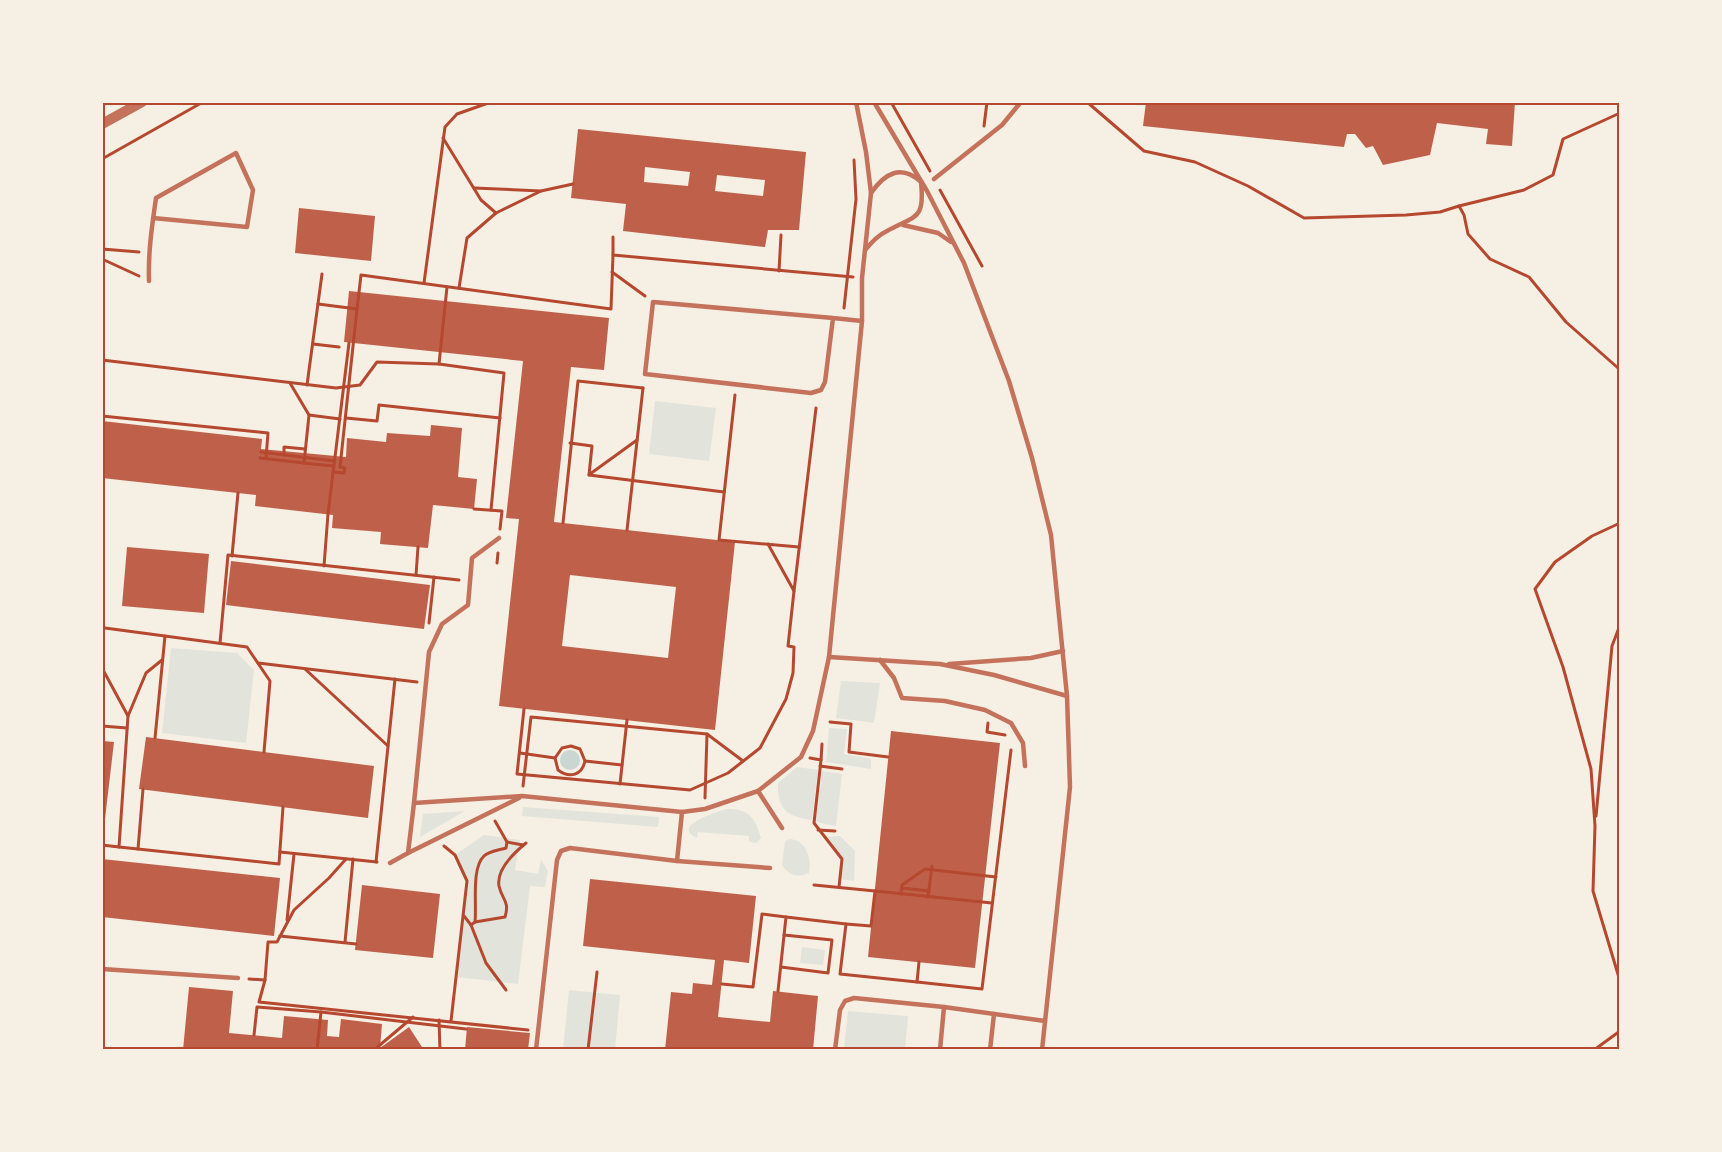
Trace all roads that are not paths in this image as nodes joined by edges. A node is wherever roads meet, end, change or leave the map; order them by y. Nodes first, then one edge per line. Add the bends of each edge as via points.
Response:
1 (142, 102) edge
2 (856, 102) edge
3 (874, 102) edge
4 (1021, 102) edge
5 (102, 124) edge
6 (934, 179) road end
7 (921, 182) junction
8 (871, 193) junction
9 (153, 218) junction
10 (902, 225) junction
11 (954, 243) junction
12 (865, 250) junction
13 (149, 281) road end
14 (833, 318) junction
15 (862, 321) junction
16 (499, 538) dead end
17 (1063, 651) junction
18 (829, 657) junction
19 (880, 660) junction
20 (940, 664) junction
21 (1067, 696) junction
22 (1024, 766) dead end
23 (758, 791) junction
24 (522, 796) junction
25 (414, 803) junction
26 (682, 812) junction
27 (782, 828) dead end
28 (408, 853) junction
29 (677, 861) junction
30 (390, 863) road end
31 (770, 868) dead end
32 (102, 969) edge
33 (238, 978) road end
34 (944, 1007) junction
35 (994, 1014) junction
36 (1045, 1021) junction
37 (536, 1050) edge
38 (835, 1050) edge
39 (940, 1050) edge
40 (990, 1050) edge
41 (1042, 1050) edge

1 - 5 street
2 - 8 lane
3 - 7 lane
4 - 6 lane via 1002,125
7 - 8 lane via 912,174 889,174
7 - 10 lane via 922,206 917,215
7 - 11 lane
8 - 12 lane
9 - 9 lane via 156,198 236,153 253,190 247,228
9 - 13 lane
10 - 11 lane via 938,233
10 - 12 lane via 876,237
11 - 17 lane via 1009,381 1032,458 1051,535
12 - 15 lane
14 - 14 lane via 825,382 821,390 811,393 645,374 653,302
14 - 15 lane
15 - 18 lane
16 - 25 lane via 471,558 468,605 442,624 429,652
17 - 20 lane via 1031,658
17 - 21 lane
18 - 19 lane
18 - 23 lane via 813,731 801,757
19 - 20 lane
19 - 22 lane via 894,678 902,698 945,701 985,710 1011,723 1023,743
20 - 21 lane
21 - 36 lane via 1070,787
23 - 26 lane via 705,809
23 - 27 lane
24 - 25 lane
24 - 26 lane
24 - 28 lane
25 - 28 lane
26 - 29 lane
28 - 30 lane
29 - 31 lane
29 - 37 lane via 570,848 561,851
32 - 33 lane
34 - 35 lane
34 - 38 lane via 854,998 845,1001 840,1010
34 - 39 lane
35 - 36 lane
35 - 40 lane
36 - 41 lane

